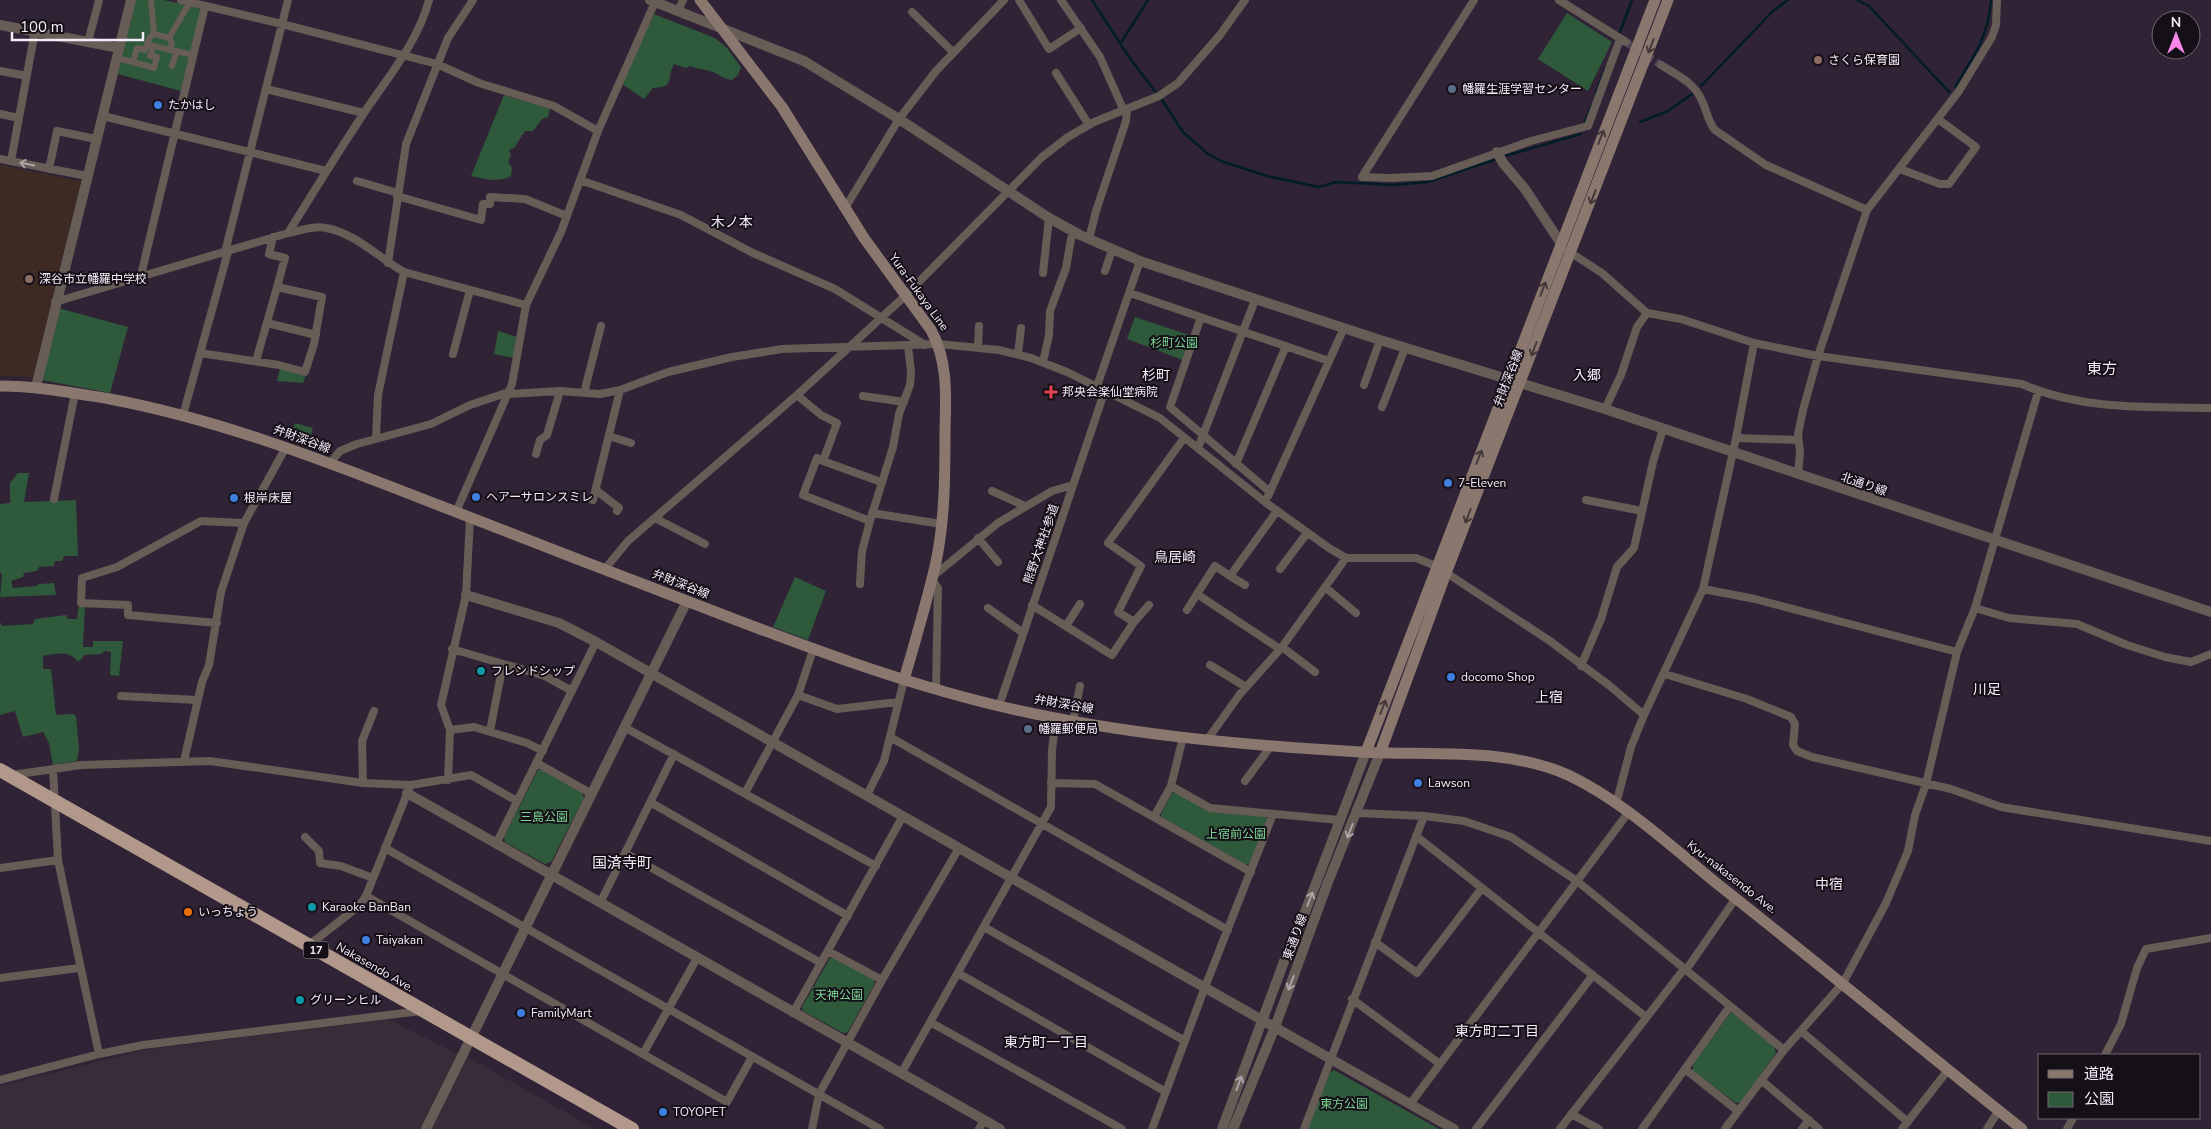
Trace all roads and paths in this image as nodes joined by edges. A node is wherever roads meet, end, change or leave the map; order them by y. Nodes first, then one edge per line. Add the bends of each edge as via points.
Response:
1 (99, 0) edge
2 (131, 0) edge
3 (151, 0) edge
4 (180, 0) edge
5 (288, 0) edge
6 (429, 0) edge
7 (473, 0) edge
8 (683, 0) edge
9 (700, 0) edge
10 (1004, 0) edge
11 (1018, 0) edge
12 (1061, 0) edge
13 (1246, 0) edge
14 (1474, 0) edge
15 (1559, 0) edge
16 (1655, 0) edge
17 (1668, 0) edge
18 (1997, 0) edge
19 (653, 1) edge
20 (190, 2) junction
21 (205, 6) junction
22 (678, 11) junction
23 (912, 12) dead end
24 (282, 24) junction
25 (0, 25) edge
26 (720, 27) junction
27 (1082, 28) junction
28 (35, 31) junction
29 (154, 34) junction
30 (169, 38) junction
31 (88, 42) junction
32 (148, 47) junction
33 (173, 51) junction
34 (953, 52) junction
35 (118, 53) junction
36 (194, 55) junction
37 (403, 55) junction
38 (133, 62) junction
39 (437, 64) junction
40 (1661, 65) tunnel mouth
41 (172, 66) dead end
42 (0, 71) edge
43 (1056, 74) dead end
44 (27, 76) junction
45 (266, 89) junction
46 (1125, 111) junction
47 (364, 113) junction
48 (0, 114) edge
49 (102, 116) junction
50 (19, 118) junction
51 (899, 119) junction
52 (1938, 119) junction
53 (1089, 125) junction
54 (598, 131) junction
55 (175, 134) junction
56 (96, 139) junction
57 (250, 152) junction
58 (1497, 152) junction
59 (0, 159) edge
60 (10, 161) junction
61 (49, 168) junction
62 (1900, 169) junction
63 (326, 172) junction
64 (88, 176) junction
65 (580, 180) junction
66 (357, 181) dead end
67 (1008, 193) junction
68 (397, 195) junction
69 (845, 208) junction
70 (1867, 210) junction
71 (567, 216) junction
72 (1049, 218) junction
73 (1074, 232) junction
74 (288, 233) junction
75 (274, 237) junction
76 (1089, 239) junction
77 (1560, 242) junction
78 (1112, 250) junction
79 (227, 252) junction
80 (1571, 254) junction
81 (1140, 261) junction
82 (388, 263) junction
83 (1105, 271) dead end
84 (404, 272) junction
85 (1043, 273) dead end
86 (141, 275) junction
87 (277, 287) junction
88 (470, 290) junction
89 (1130, 293) junction
90 (905, 296) junction
91 (1256, 300) junction
92 (55, 302) junction
93 (526, 305) junction
94 (1647, 313) junction
95 (881, 317) junction
96 (1201, 317) junction
97 (268, 323) junction
98 (601, 326) dead end
99 (979, 326) dead end
100 (1021, 328) dead end
101 (1344, 328) junction
102 (1245, 331) junction
103 (316, 335) junction
104 (1380, 340) junction
105 (1754, 343) junction
106 (939, 344) junction
107 (925, 345) junction
108 (908, 346) junction
109 (1286, 346) junction
110 (978, 347) junction
111 (848, 348) junction
112 (1405, 348) junction
113 (200, 353) junction
114 (453, 354) dead end
115 (1018, 354) junction
116 (1818, 356) junction
117 (256, 361) junction
118 (1329, 361) junction
119 (1043, 362) junction
120 (1509, 378) junction
121 (1521, 382) junction
122 (1364, 385) dead end
123 (0, 386) edge
124 (36, 387) junction
125 (1101, 388) junction
126 (620, 390) junction
127 (560, 391) junction
128 (2038, 392) junction
129 (75, 393) junction
130 (509, 393) junction
131 (584, 393) junction
132 (797, 394) junction
133 (863, 396) dead end
134 (904, 402) junction
135 (1382, 407) dead end
136 (2211, 408) edge
137 (1605, 410) junction
138 (183, 414) junction
139 (1663, 429) junction
140 (609, 436) junction
141 (1203, 436) junction
142 (376, 437) junction
143 (1184, 438) junction
144 (1736, 438) junction
145 (1798, 440) junction
146 (631, 443) dead end
147 (286, 447) junction
148 (1198, 448) junction
149 (1732, 453) junction
150 (536, 454) dead end
151 (824, 461) junction
152 (330, 463) junction
153 (1236, 464) junction
154 (1798, 474) junction
155 (881, 482) junction
156 (1073, 485) junction
157 (596, 490) junction
158 (992, 491) dead end
159 (1270, 492) junction
160 (54, 499) dead end
161 (593, 500) dead end
162 (1586, 500) dead end
163 (1265, 502) junction
164 (1025, 506) junction
165 (617, 511) dead end
166 (1277, 511) junction
167 (1642, 511) junction
168 (456, 512) junction
169 (872, 512) junction
170 (470, 518) junction
171 (655, 518) junction
172 (870, 521) junction
173 (244, 523) junction
174 (941, 524) junction
175 (1307, 533) junction
176 (978, 538) junction
177 (1996, 541) junction
178 (705, 544) dead end
179 (1346, 558) junction
180 (998, 562) dead end
181 (1280, 569) dead end
182 (604, 570) junction
183 (1441, 570) junction
184 (1230, 576) junction
185 (931, 578) junction
186 (860, 584) dead end
187 (1245, 585) dead end
188 (1325, 587) junction
189 (1704, 589) junction
190 (1198, 594) junction
191 (466, 595) junction
192 (687, 601) junction
193 (1080, 604) dead end
194 (1032, 605) junction
195 (1149, 605) dead end
196 (988, 608) dead end
197 (1976, 608) junction
198 (1187, 610) dead end
199 (2211, 612) edge
200 (1356, 613) dead end
201 (1134, 622) junction
202 (217, 623) junction
203 (1066, 626) junction
204 (1023, 633) junction
205 (596, 642) junction
206 (1281, 648) junction
207 (452, 649) junction
208 (813, 650) junction
209 (1957, 652) junction
210 (2211, 654) edge
211 (503, 664) junction
212 (1210, 665) dead end
213 (1581, 666) junction
214 (1315, 672) dead end
215 (651, 673) junction
216 (1665, 674) junction
217 (904, 680) junction
218 (1080, 686) dead end
219 (1246, 688) junction
220 (936, 689) junction
221 (572, 691) junction
222 (798, 695) junction
223 (121, 696) dead end
224 (197, 700) junction
225 (898, 702) junction
226 (999, 706) junction
227 (374, 711) dead end
228 (1644, 715) junction
229 (1056, 718) junction
230 (1073, 721) junction
231 (624, 727) junction
232 (450, 730) junction
233 (490, 731) junction
234 (890, 737) junction
235 (1184, 737) junction
236 (1207, 740) junction
237 (773, 742) junction
238 (1271, 746) junction
239 (543, 751) junction
240 (1366, 752) junction
241 (1380, 753) junction
242 (674, 754) junction
243 (184, 761) junction
244 (536, 763) junction
245 (53, 769) junction
246 (3, 774) edge
247 (448, 780) junction
248 (1245, 781) dead end
249 (363, 783) junction
250 (1051, 783) junction
251 (1926, 784) junction
252 (1171, 786) junction
253 (409, 789) junction
254 (745, 793) junction
255 (592, 794) junction
256 (867, 795) junction
257 (53, 799) junction
258 (517, 801) junction
259 (650, 802) junction
260 (1616, 804) junction
261 (1357, 813) junction
262 (1628, 813) junction
263 (1273, 814) junction
264 (903, 816) junction
265 (1424, 816) junction
266 (1154, 818) junction
267 (1339, 820) junction
268 (1043, 824) junction
269 (1416, 836) junction
270 (304, 837) dead end
271 (2211, 841) edge
272 (496, 844) junction
273 (386, 848) junction
274 (959, 848) junction
275 (625, 853) junction
276 (58, 860) junction
277 (876, 866) junction
278 (0, 868) edge
279 (1251, 872) junction
280 (553, 876) junction
281 (373, 878) junction
282 (1013, 878) junction
283 (1577, 881) junction
284 (1482, 888) junction
285 (366, 896) junction
286 (1736, 898) junction
287 (600, 903) junction
288 (848, 916) junction
289 (984, 927) junction
290 (526, 928) junction
291 (1228, 930) junction
292 (1539, 932) junction
293 (2211, 938) edge
294 (1375, 942) junction
295 (309, 946) junction
296 (828, 951) junction
297 (697, 958) junction
298 (821, 963) junction
299 (79, 968) junction
300 (1685, 969) junction
301 (958, 974) junction
302 (503, 975) junction
303 (1593, 975) junction
304 (0, 978) edge
305 (882, 980) junction
306 (1843, 983) junction
307 (1205, 987) junction
308 (1352, 999) junction
309 (1730, 1006) junction
310 (668, 1010) junction
311 (421, 1011) junction
312 (793, 1013) junction
313 (1646, 1017) junction
314 (1262, 1019) junction
315 (930, 1022) junction
316 (1275, 1026) junction
317 (1800, 1032) junction
318 (470, 1039) junction
319 (1185, 1041) junction
320 (848, 1043) junction
321 (1784, 1050) junction
322 (99, 1054) junction
323 (643, 1054) junction
324 (2106, 1054) edge
325 (752, 1057) junction
326 (1330, 1059) junction
327 (1440, 1064) junction
328 (1685, 1069) junction
329 (1948, 1070) junction
330 (902, 1072) junction
331 (0, 1080) edge
332 (1761, 1080) junction
333 (1166, 1092) junction
334 (819, 1094) junction
335 (1410, 1104) junction
336 (1999, 1110) junction
337 (1738, 1111) junction
338 (1571, 1114) junction
339 (1809, 1120) junction
340 (1908, 1122) junction
341 (982, 1124) edge
342 (426, 1129) edge
343 (632, 1129) edge
344 (812, 1129) edge
345 (880, 1129) edge
346 (1000, 1129) edge
347 (1122, 1129) edge
348 (1152, 1129) edge
349 (1222, 1129) edge
350 (1233, 1129) edge
351 (1304, 1129) edge
352 (1454, 1129) edge
353 (1476, 1129) edge
354 (1560, 1129) edge
355 (1599, 1129) edge
356 (1642, 1129) edge
357 (1725, 1129) edge
358 (1802, 1129) edge
359 (1819, 1129) edge
360 (1902, 1129) edge
361 (1987, 1129) edge
362 (2022, 1129) edge

1 - 31 street
2 - 35 street
3 - 29 street
4 - 20 street
5 - 24 street
6 - 37 street
7 - 39 street via 448,38
8 - 22 street
9 - 26 main road, Yura-Fukaya Line
10 - 34 street
11 - 27 street via 1049,49
12 - 27 street
13 - 46 street via 1186,76 1159,96
14 - 58 street via 1362,176 1432,176
15 - 58 street via 1623,40 1588,126
77 -> 16 main road, 弁財深谷線
17 -> 80 main road, 弁財深谷線
18 - 52 street via 1992,37
19 - 22 street, 北通り線
19 - 54 street
20 - 21 street
20 - 30 street
21 - 24 street
21 - 36 street
22 - 26 street, 北通り線
23 - 34 street
24 - 37 street
24 - 45 street
25 - 28 street
26 - 51 street, 北通り線 via 804,61
26 - 69 main road, Yura-Fukaya Line via 782,107
27 - 46 street via 1100,56
28 - 31 street
28 - 44 street
29 - 30 street
29 - 32 street
30 - 33 street
31 - 35 street
32 - 33 street
32 - 38 street via 137,48
32 - 38 street via 150,56 157,57 154,68
33 - 36 street
33 - 41 street
34 - 51 street
35 - 38 street
35 - 49 street
36 - 55 street
37 - 39 street
37 - 47 street
39 - 54 street via 479,84 554,106
39 - 68 street via 406,144
40 - 70 street via 1690,83 1701,98 1715,130 1766,164
42 - 44 street
43 - 53 street
44 - 50 street
45 - 47 street
45 - 57 street
46 - 53 street
46 - 76 street via 1126,121
47 - 63 street
48 - 50 street
49 - 55 street
49 - 56 street
50 - 60 street
51 - 67 street, 北通り線
51 - 69 street
52 - 62 street
52 - 62 street via 1976,147 1949,184 1940,184
53 - 67 street via 1048,152
54 - 65 street
55 - 57 street
55 - 86 street
56 - 61 street via 57,131
56 - 64 street
57 - 63 street
57 - 79 street
58 - 77 street
59 - 60 street
61 -> 60 street
61 - 64 street
62 - 70 street
63 - 74 street
64 - 92 street
65 - 71 street
65 - 95 street via 681,215 753,253 835,289
66 - 68 street
67 - 72 street, 北通り線
67 - 90 street
68 - 71 street via 481,220 484,204 490,204 490,196 525,199
68 - 82 street
69 - 90 main road, Yura-Fukaya Line
70 - 116 street
71 - 93 street
72 - 73 street, 北通り線
72 - 85 street
73 - 76 street, 北通り線
73 - 119 street via 1066,268 1046,311 1049,335
74 - 75 street
74 - 82 street via 327,228 361,242
75 - 79 street
75 - 87 street via 270,254 285,258
76 - 78 street, 北通り線
77 - 80 street
120 -> 77 main road, 弁財深谷線
78 - 81 street, 北通り線
78 - 83 street
79 - 86 street
79 - 113 street
80 - 94 street via 1602,273
80 -> 121 main road, 弁財深谷線
81 - 89 street, 熊野大神社参道
81 - 91 street, 北通り線
82 - 84 street
84 - 88 street
84 - 142 street via 378,395
86 - 92 street
87 - 97 street
87 - 103 street via 322,297
88 - 93 street
88 - 114 street
89 - 96 street
89 - 125 street, 熊野大神社参道
90 - 95 street
90 - 106 main road, Yura-Fukaya Line
91 - 101 street, 北通り線
91 - 102 street
92 - 124 street
93 - 130 street
94 - 105 street via 1681,319
94 - 137 street via 1638,327 1622,375
95 - 107 street
95 - 111 street
96 - 102 street
96 - 141 street via 1170,407
97 - 103 street
97 - 117 street
98 - 131 street
99 - 110 street
100 - 115 street
101 - 104 street, 北通り線
101 - 118 street
102 - 109 street
102 - 141 street
103 - 117 street via 304,372
104 - 112 street, 北通り線
104 - 122 street
105 - 116 street
105 - 144 street
106 - 107 street
106 - 110 street
106 - 174 main road, Yura-Fukaya Line via 946,386 945,484
107 - 108 street
108 - 111 street
108 - 134 street via 912,371
109 - 118 street
109 - 153 street
110 - 115 street
111 - 126 street via 810,347 757,352 664,373
111 - 132 street
112 - 120 street, 北通り線
112 - 135 street
113 - 117 street
113 - 138 street
115 - 119 street
116 - 128 street via 2022,384
116 - 145 street
118 - 159 street
119 - 125 street
120 - 121 street, 北通り線
183 -> 120 main road, 弁財深谷線
121 - 137 street, 北通り線
121 -> 183 main road, 弁財深谷線
123 - 124 main road, 弁財深谷線
124 - 129 main road, 弁財深谷線
125 - 143 street via 1160,418
125 - 156 street, 熊野大神社参道
126 - 131 street
126 - 140 street
127 - 130 street
127 - 131 street
127 - 150 street via 547,435 540,440
128 - 136 street via 2088,403
128 - 177 street
129 - 138 main road, 弁財深谷線
129 - 160 street
130 - 142 street via 470,405 431,424
130 - 168 street
132 - 151 street via 821,415 837,422
132 - 171 street
133 - 134 street
134 - 155 street
137 - 139 street, 北通り線
138 - 147 main road, 弁財深谷線
139 - 149 street, 北通り線
139 - 167 street
140 - 146 street
140 - 157 street
141 - 148 street
141 - 153 street
142 - 152 street via 340,451
143 - 148 street
143 - 201 street via 1108,543 1141,566 1118,612
144 - 145 street
144 - 149 street
145 - 154 street
147 - 152 main road, 弁財深谷線
147 - 173 street
148 - 163 street
149 - 154 street, 北通り線
149 - 189 street
151 - 155 street
151 - 172 street via 817,458 803,494
152 - 168 main road, 弁財深谷線
153 - 159 street
154 - 177 street, 北通り線
155 - 169 street
156 - 164 street via 1052,491
156 - 194 street, 熊野大神社参道
157 - 161 street
157 - 165 street via 619,508
158 - 164 street
159 - 163 street
162 - 167 street
163 - 166 street
164 - 176 street
166 - 175 street
166 - 184 street
167 - 213 street via 1634,548 1617,567 1601,620
168 - 170 main road, 弁財深谷線
169 - 172 street
169 - 174 street
170 - 182 main road, 弁財深谷線
170 - 191 street
171 - 178 street
171 - 182 street via 628,541
172 - 186 street via 862,551
173 - 202 street via 221,592
173 - 202 street via 201,521 125,563 82,578 81,602 128,605 128,615
174 - 185 main road, Yura-Fukaya Line
175 - 179 street
175 - 181 street
176 - 180 street
176 - 185 street
177 - 197 street
177 - 199 street, 北通り線
179 - 183 street via 1416,558
179 - 188 street
182 - 192 main road, 弁財深谷線
183 - 213 street via 1550,641
240 -> 183 main road, 弁財深谷線
183 - 241 main road, 弁財深谷線
184 - 187 street
184 - 190 street via 1215,566
185 - 217 main road, Yura-Fukaya Line
185 - 220 street via 938,588
188 - 200 street
188 - 206 street
189 - 209 street
189 - 216 street
190 - 198 street
190 - 206 street
191 - 205 street via 559,622
191 - 207 street
192 - 208 main road, 弁財深谷線
192 - 215 street
193 - 203 street
194 - 203 street
194 - 204 street, 熊野大神社参道
195 - 201 street
196 - 204 street
197 - 209 street
197 - 210 street via 2009,618 2078,624 2165,657 2191,662
201 - 203 street via 1112,655
202 - 224 street via 209,665
204 - 226 street, 熊野大神社参道
205 - 215 street
205 - 221 street
206 - 214 street
206 - 219 street
207 - 211 street
207 - 232 street via 441,706
208 - 217 main road, 弁財深谷線
208 - 222 street
209 - 251 street
211 - 221 street via 545,676
211 - 233 street
212 - 219 street
213 - 228 street
215 - 231 street
215 - 237 street
216 - 228 street
216 - 251 street via 1747,699 1790,717 1795,724 1793,745 1797,751
217 - 220 main road, 弁財深谷線
217 - 225 street
218 - 230 street
219 - 236 street
220 - 226 main road, 弁財深谷線
221 - 239 street
222 - 225 street via 837,709
222 - 237 street
223 - 224 street
224 - 243 street
225 - 234 street
226 - 229 main road, 弁財深谷線
227 - 249 street via 362,741
228 - 260 street
229 - 230 main road, 弁財深谷線
229 - 250 street
230 - 235 main road, 弁財深谷線
231 - 242 street
231 - 255 street
232 - 233 street via 474,727
232 - 247 street
233 - 239 street
234 - 256 street via 884,761
234 - 268 street
235 - 236 main road, 弁財深谷線
235 - 252 street
236 - 238 main road, 弁財深谷線
237 - 254 street
237 - 256 street
238 - 240 main road, 弁財深谷線
238 - 248 street
239 - 244 street
240 - 241 main road, 弁財深谷線
240 - 267 street, 東通り線
241 - 260 main road, Kyu-nakasendo Ave. via 1494,756 1523,760 1563,773
241 - 261 street, 東通り線
242 - 254 street
242 - 259 street
243 - 245 street
243 - 249 street via 210,761
244 - 255 street
244 - 258 street
245 - 246 street
245 - 257 street
246 - 257 highway, Nakasendo Ave. / 17
247 - 253 street
247 - 258 street via 471,775
249 - 253 street
250 - 266 street via 1095,784
250 - 268 street via 1051,807
251 - 271 street via 1951,789 2001,807
251 - 306 street via 1908,850 1886,903
252 - 263 street via 1210,808
252 - 266 street
253 - 272 street
253 - 273 street
254 - 277 street
255 - 280 street
256 - 264 street
257 - 276 street
257 - 295 highway, Nakasendo Ave. / 17
258 - 272 street
259 - 275 street
259 - 288 street
260 - 262 main road, Kyu-nakasendo Ave.
261 - 265 street
261 -> 316 street, 東通り線
262 - 283 street
262 - 286 main road, Kyu-nakasendo Ave.
263 - 267 street
263 - 279 street
264 - 274 street
264 - 277 street
265 - 269 street
265 - 283 street via 1464,821 1511,837
266 - 279 street
314 -> 267 street, 東通り線
268 - 282 street
268 - 291 street
269 - 284 street
269 - 294 street
270 - 281 street via 319,851 320,863 341,866
272 - 280 street
273 - 281 street
273 - 290 street
274 - 282 street
274 - 305 street
275 - 287 street
275 - 298 street
276 - 278 street
276 - 299 street
277 - 288 street
279 - 291 street
280 - 287 street
280 - 290 street
281 - 285 street
282 - 289 street
282 - 307 street
283 - 292 street
283 - 300 street
284 - 292 street
284 - 294 street via 1417,973
285 - 295 street via 359,906
285 - 302 street
286 - 300 street
286 - 306 main road, Kyu-nakasendo Ave.
287 - 297 street
288 - 296 street
289 - 301 street
289 - 319 street
290 - 302 street
290 - 310 street
291 - 307 street
292 - 303 street
292 - 327 street
293 - 324 street via 2146,949 2137,968 2121,1024
294 - 308 street
295 - 311 highway, Nakasendo Ave. / 17
296 - 298 street
296 - 305 street
297 - 310 street
297 - 312 street
298 - 312 street
299 - 304 street
299 - 322 street
300 - 309 street
300 - 313 street
301 - 315 street
301 - 333 street
302 - 318 street
302 - 323 street
303 - 313 street
303 - 353 street
305 - 320 street
306 - 317 street
306 - 329 main road, Kyu-nakasendo Ave.
307 - 314 street
307 - 319 street
308 - 326 street
308 - 327 street
309 - 321 street
309 - 328 street
310 - 323 street
310 - 325 street
311 - 318 highway, Nakasendo Ave. / 17
311 - 322 street via 177,1040
312 - 320 street
313 - 338 street
314 - 316 street
349 -> 314 street, 東通り線
315 - 330 street
315 - 347 street
316 - 326 street
316 - 350 street, 東通り線
317 - 321 street
317 - 340 street
318 - 342 street
318 - 343 highway, Nakasendo Ave. / 17
319 - 333 street
320 - 330 street
320 - 334 street
321 - 332 street
322 - 331 street
323 - 325 street via 727,1102
325 - 334 street
326 - 335 street
326 - 351 street
327 - 335 street
328 - 337 street
328 - 356 street
329 - 336 main road, Kyu-nakasendo Ave.
329 - 340 street
330 - 341 street
332 - 337 street
332 - 339 street
333 - 348 street
334 - 344 street
334 - 345 street
335 - 352 street
336 - 361 street
336 - 362 main road, Kyu-nakasendo Ave.
337 - 357 street
338 - 354 street
338 - 355 street
339 - 358 street
339 - 359 street
340 - 360 street
341 - 346 street

